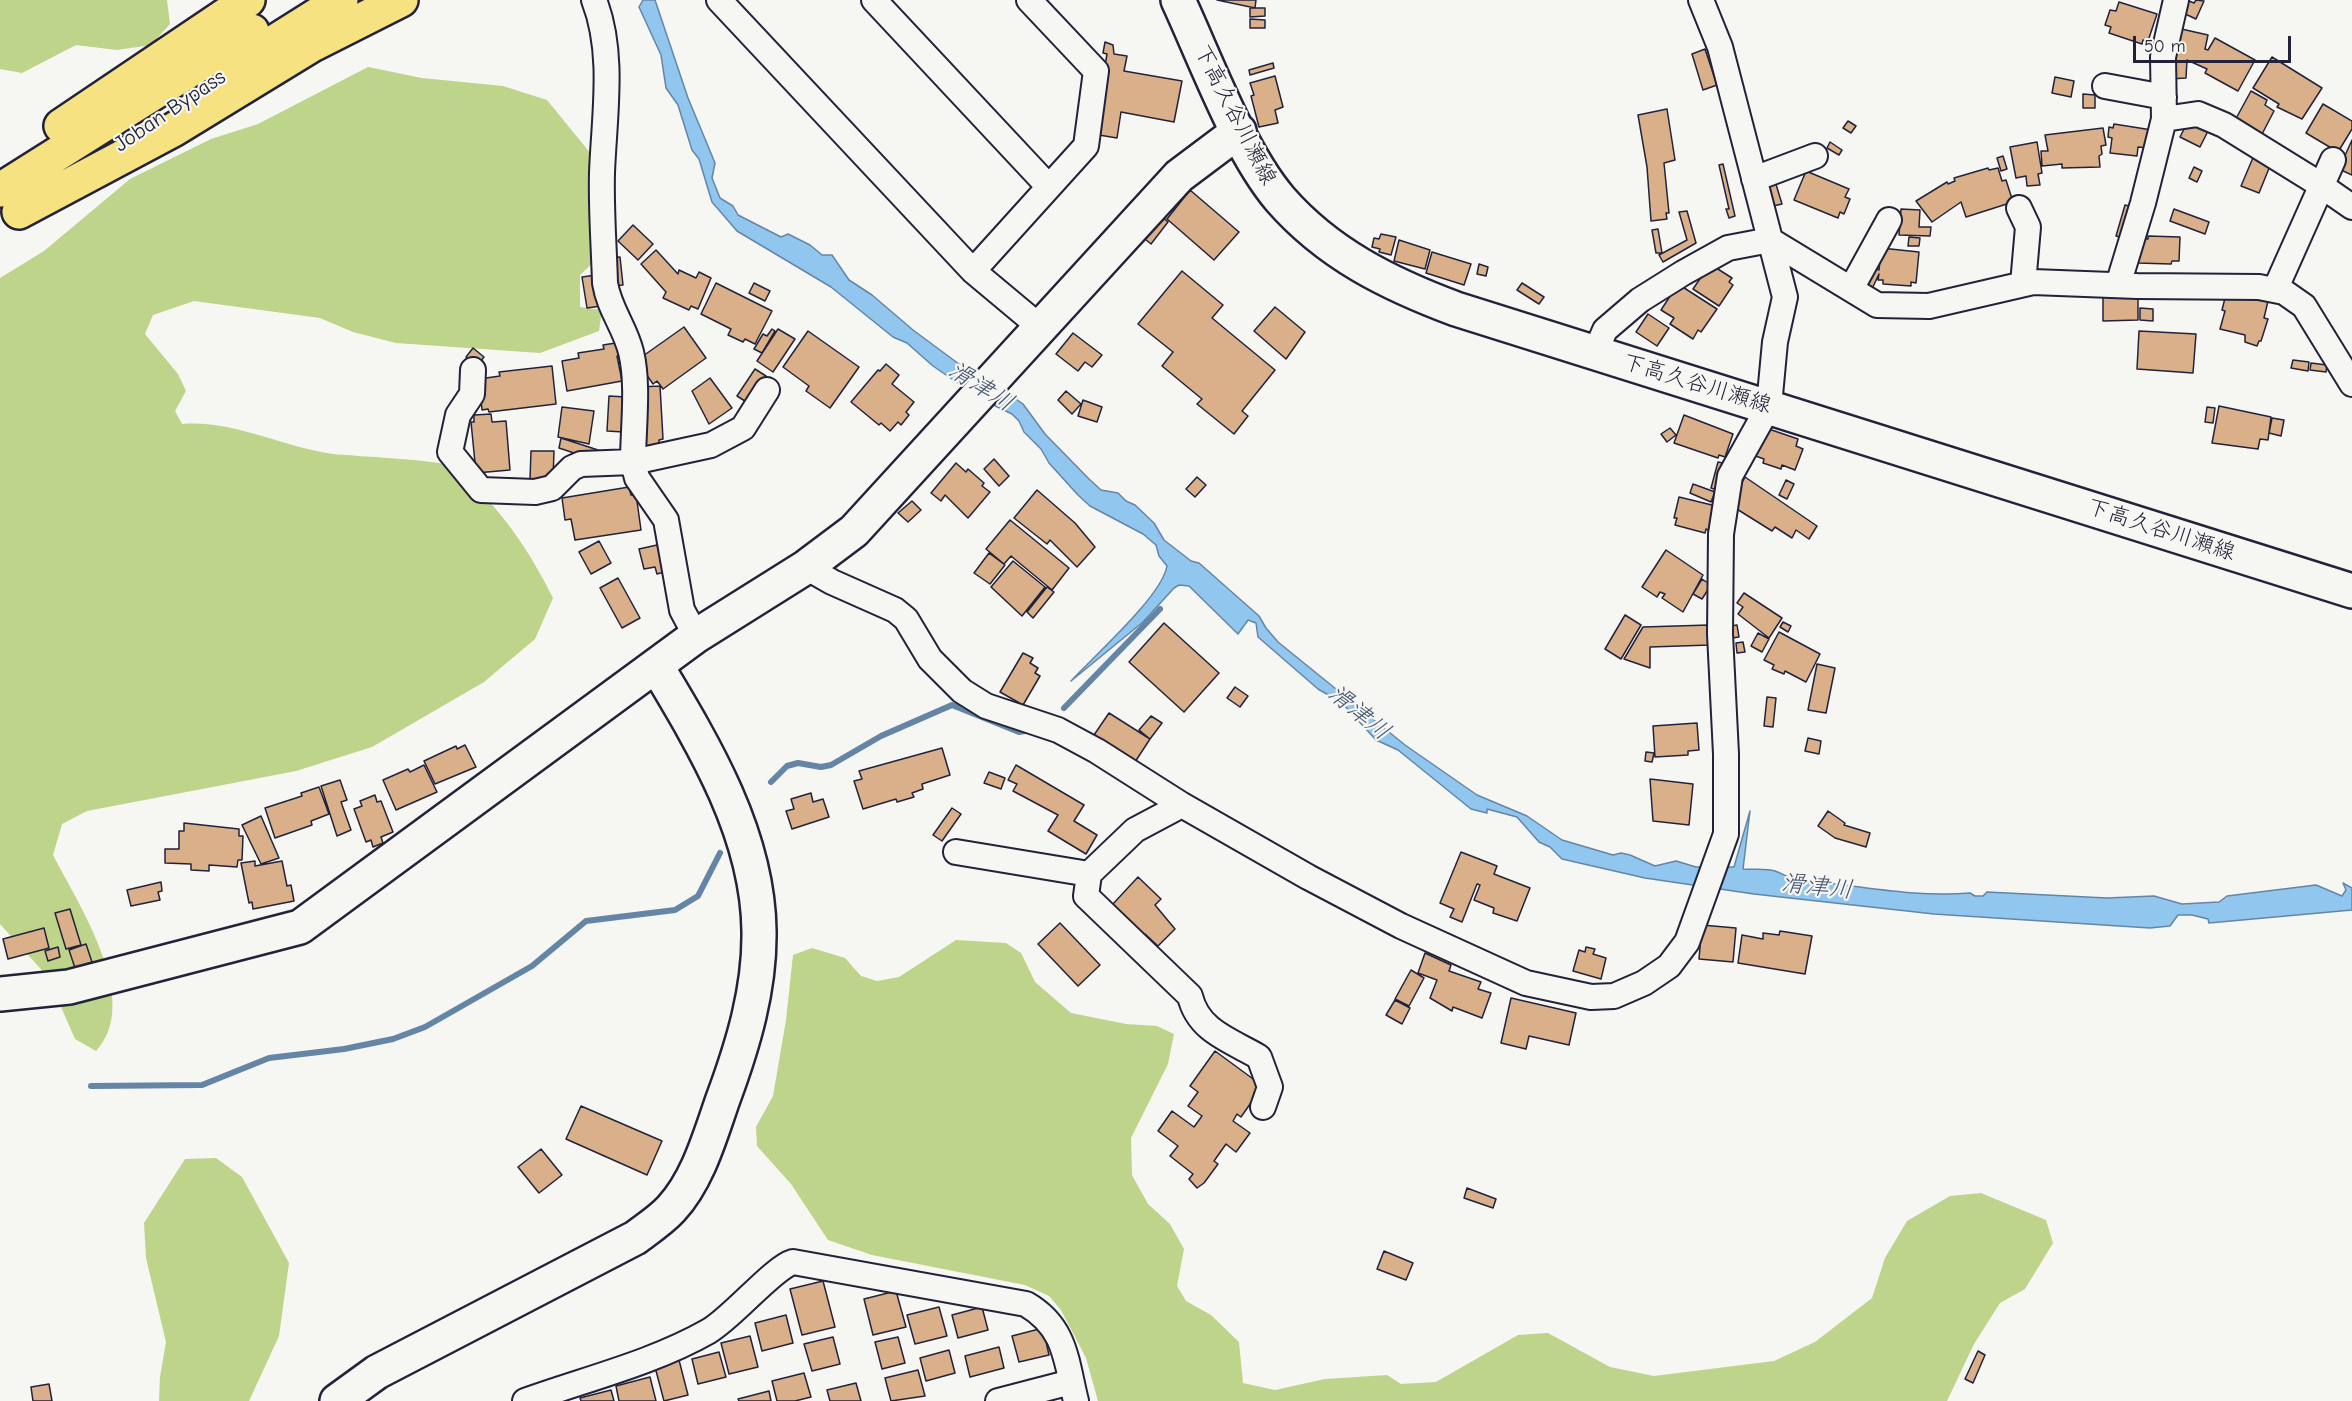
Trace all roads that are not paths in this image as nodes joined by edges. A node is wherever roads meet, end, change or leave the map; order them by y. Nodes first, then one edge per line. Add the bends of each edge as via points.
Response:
1 (248, 0) edge
2 (301, 0) edge
3 (340, 0) edge
4 (401, 0) edge
5 (594, 0) edge
6 (719, 0) edge
7 (874, 0) edge
8 (1029, 0) edge
9 (1178, 0) edge
10 (1701, 0) edge
11 (2176, 0) edge
12 (2105, 86) dead end
13 (2164, 108) junction
14 (1239, 131) junction
15 (1815, 156) dead end
16 (2333, 160) dead end
17 (0, 167) edge
18 (1754, 179) junction
19 (2320, 185) junction
20 (1049, 187) junction
21 (2352, 207) edge
22 (2019, 208) dead end
23 (6, 209) edge
24 (1889, 220) dead end
25 (1770, 240) junction
26 (973, 271) junction
27 (2023, 284) junction
28 (2118, 285) junction
29 (1851, 289) junction
30 (2275, 290) junction
31 (1040, 327) junction
32 (2344, 352) edge
33 (1595, 353) junction
34 (473, 370) dead end
35 (2352, 384) edge
36 (767, 390) dead end
37 (1769, 406) junction
38 (633, 462) junction
39 (806, 567) junction
40 (2352, 591) edge
41 (696, 636) junction
42 (657, 667) junction
43 (1182, 806) junction
44 (956, 852) dead end
45 (1089, 874) junction
46 (0, 994) edge
47 (1263, 1107) dead end
48 (1074, 1391) edge
49 (337, 1401) edge
50 (525, 1401) edge
51 (998, 1401) edge

1 - 17 highway
2 - 23 highway, Joban Bypass
3 - 23 highway, Joban Bypass
4 - 23 highway via 312,45 173,130
5 - 38 street via 600,16 605,68 605,283 633,362
6 - 26 street
7 - 20 street
8 - 20 street via 1096,72 1086,146
9 - 14 street, 下高久谷川瀬線
10 - 18 street via 1720,47
11 - 13 street via 2163,57
12 - 13 street
13 - 19 street via 2198,114 2224,125
13 - 28 street via 2143,203
14 - 31 street via 1179,177
14 - 33 street, 下高久谷川瀬線 via 1279,198 1323,241 1366,271 1456,309
15 - 18 street
16 - 19 street
18 - 25 street
19 - 21 street
19 - 30 street
20 - 26 street
22 - 27 street via 2028,227
24 - 29 street
25 - 29 street
25 - 33 street via 1728,248 1640,300 1605,330
25 - 37 street via 1785,297 1774,342
26 - 31 street
27 - 28 street
27 - 29 street via 1929,306 1877,305
28 - 30 street via 2259,286
30 - 32 street via 2304,306
31 - 39 street via 854,531
32 - 35 street
33 - 37 street, 下高久谷川瀬線
34 - 38 street via 472,394 458,415 450,452 481,490 535,492 552,488 581,464
36 - 38 street via 743,428 711,445
37 - 40 street, 下高久谷川瀬線
37 - 43 street via 1730,476 1721,534 1726,834 1687,942 1669,966 1614,996 1591,997 1526,983 1411,931
38 - 41 street via 637,478 666,520 682,610
39 - 41 street
39 - 43 street via 896,609 930,659 962,691 986,706 1058,730
41 - 42 street
42 - 46 street via 300,927 69,987
42 - 49 street via 689,720 741,830 754,874 759,931 754,992 743,1047 690,1183 671,1209 635,1238 377,1372
43 - 45 street via 1135,830
44 - 45 street
45 - 47 street via 1086,896 1190,996 1194,1013 1206,1027 1258,1056 1270,1087
48 - 50 street via 1054,1326 1026,1304 793,1262 781,1266 739,1309 680,1346
48 - 51 street

